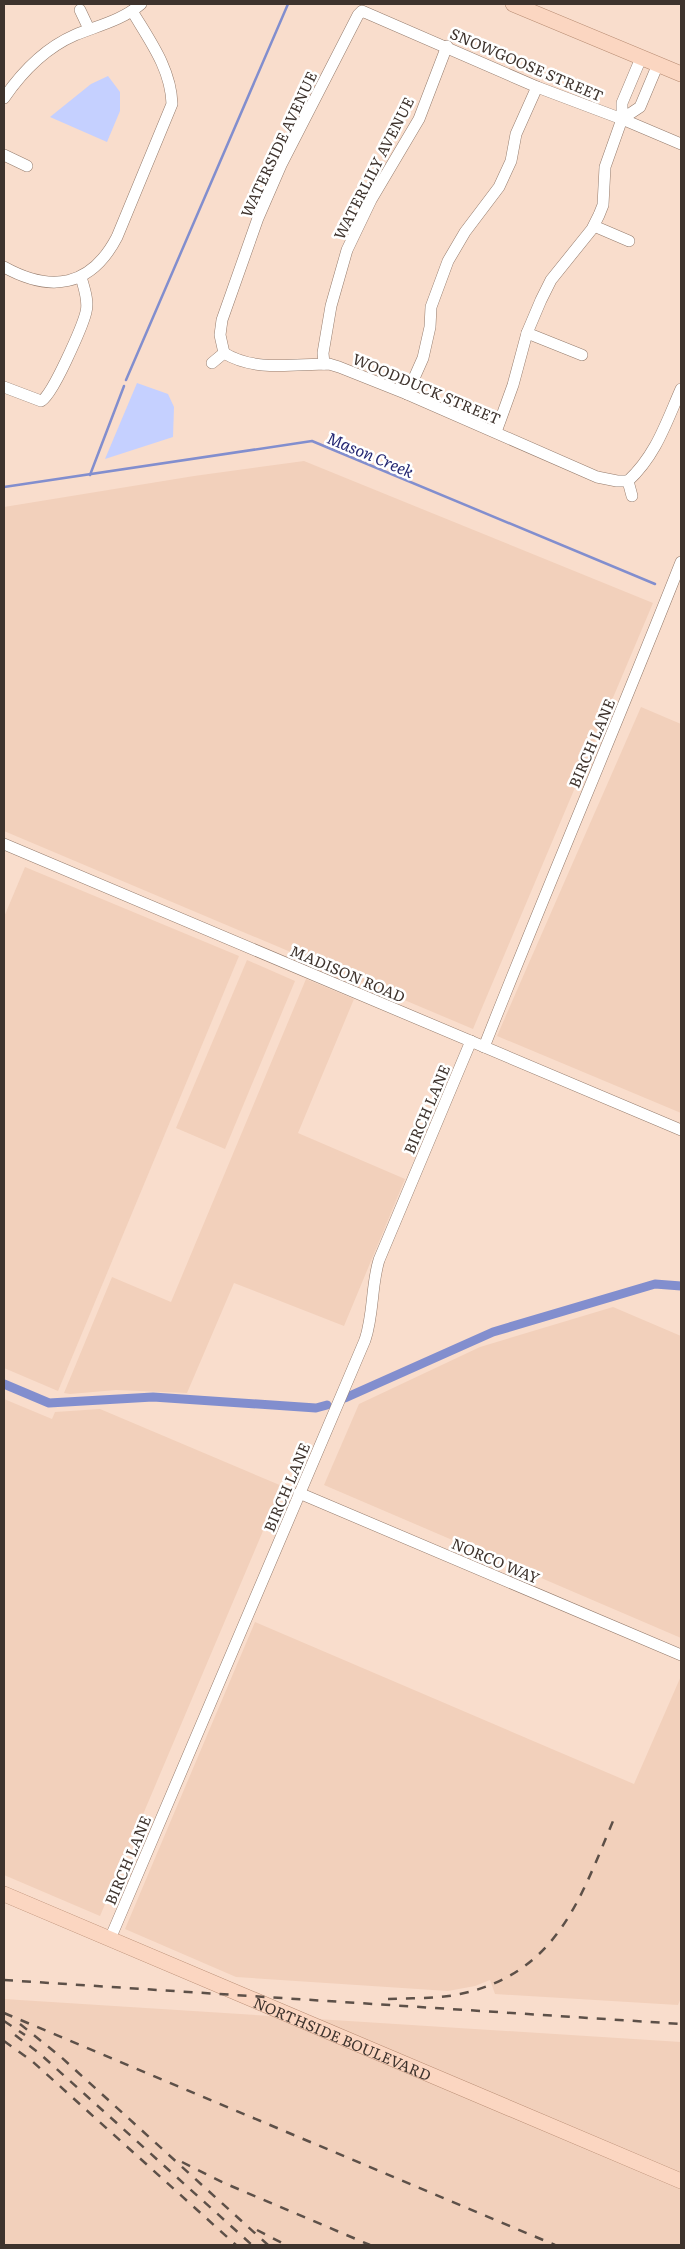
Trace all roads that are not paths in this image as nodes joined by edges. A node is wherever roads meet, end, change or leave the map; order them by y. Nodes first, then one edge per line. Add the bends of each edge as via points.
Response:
1 (513, 4) edge
2 (136, 8) edge
3 (80, 10) dead end
4 (362, 11) joint
5 (89, 29) junction
6 (447, 46) junction
7 (642, 58) junction
8 (658, 64) junction
9 (681, 74) edge
10 (537, 87) junction
11 (4, 98) edge
12 (622, 119) junction
13 (681, 144) edge
14 (4, 155) edge
15 (27, 166) dead end
16 (594, 226) junction
17 (629, 241) dead end
18 (4, 267) edge
19 (81, 277) junction
20 (528, 333) junction
21 (224, 353) junction
22 (582, 355) dead end
23 (212, 362) dead end
24 (324, 364) junction
25 (4, 387) edge
26 (681, 389) edge
27 (407, 394) junction
28 (496, 432) junction
29 (628, 480) junction
30 (632, 496) dead end
31 (681, 562) edge
32 (4, 844) edge
33 (471, 1041) junction
34 (484, 1047) junction
35 (681, 1130) edge
36 (300, 1493) junction
37 (681, 1655) edge
38 (4, 1894) edge
39 (110, 1939) junction
40 (681, 2181) edge

1 - 7 main road
2 - 5 street
2 - 19 street via 167,70 172,86 172,104 108,255
3 - 5 street
4 - 6 street, SNOWGOOSE STREET
4 - 21 street, WATERSIDE AVENUE via 281,165 258,218 222,320 220,335
5 - 11 street via 72,36 27,68
6 - 10 street, SNOWGOOSE STREET
6 - 24 street, WATERLILY AVENUE via 419,119 371,200 347,250 331,306
7 - 8 main road
7 - 12 street via 622,103
8 - 9 main road
8 - 12 street via 640,107
10 - 12 street, SNOWGOOSE STREET
10 - 27 street via 516,134 511,160 499,187 448,261 431,307 423,358
12 - 13 street, SNOWGOOSE STREET
12 - 16 street via 605,167 603,204
14 - 15 street
16 - 17 street
16 - 20 street via 551,280
18 - 19 street via 36,281 68,281
19 - 25 street via 86,311 48,397 41,401
20 - 22 street
20 - 28 street via 514,385
21 - 23 street
21 - 24 street, WOODDUCK STREET via 236,361 258,365
24 - 27 street, WOODDUCK STREET
26 - 29 street via 656,447 643,467
27 - 28 street, WOODDUCK STREET
28 - 29 street, WOODDUCK STREET via 597,477
29 - 30 street
31 - 34 street, BIRCH LANE
32 - 33 street, MADISON ROAD
33 - 34 street, MADISON ROAD
33 - 36 street, BIRCH LANE via 379,1260 369,1328
34 - 35 street, MADISON ROAD
36 - 37 street, NORCO WAY
36 - 39 street, BIRCH LANE
38 - 39 main road, NORTHSIDE BOULEVARD
39 - 40 main road, NORTHSIDE BOULEVARD

